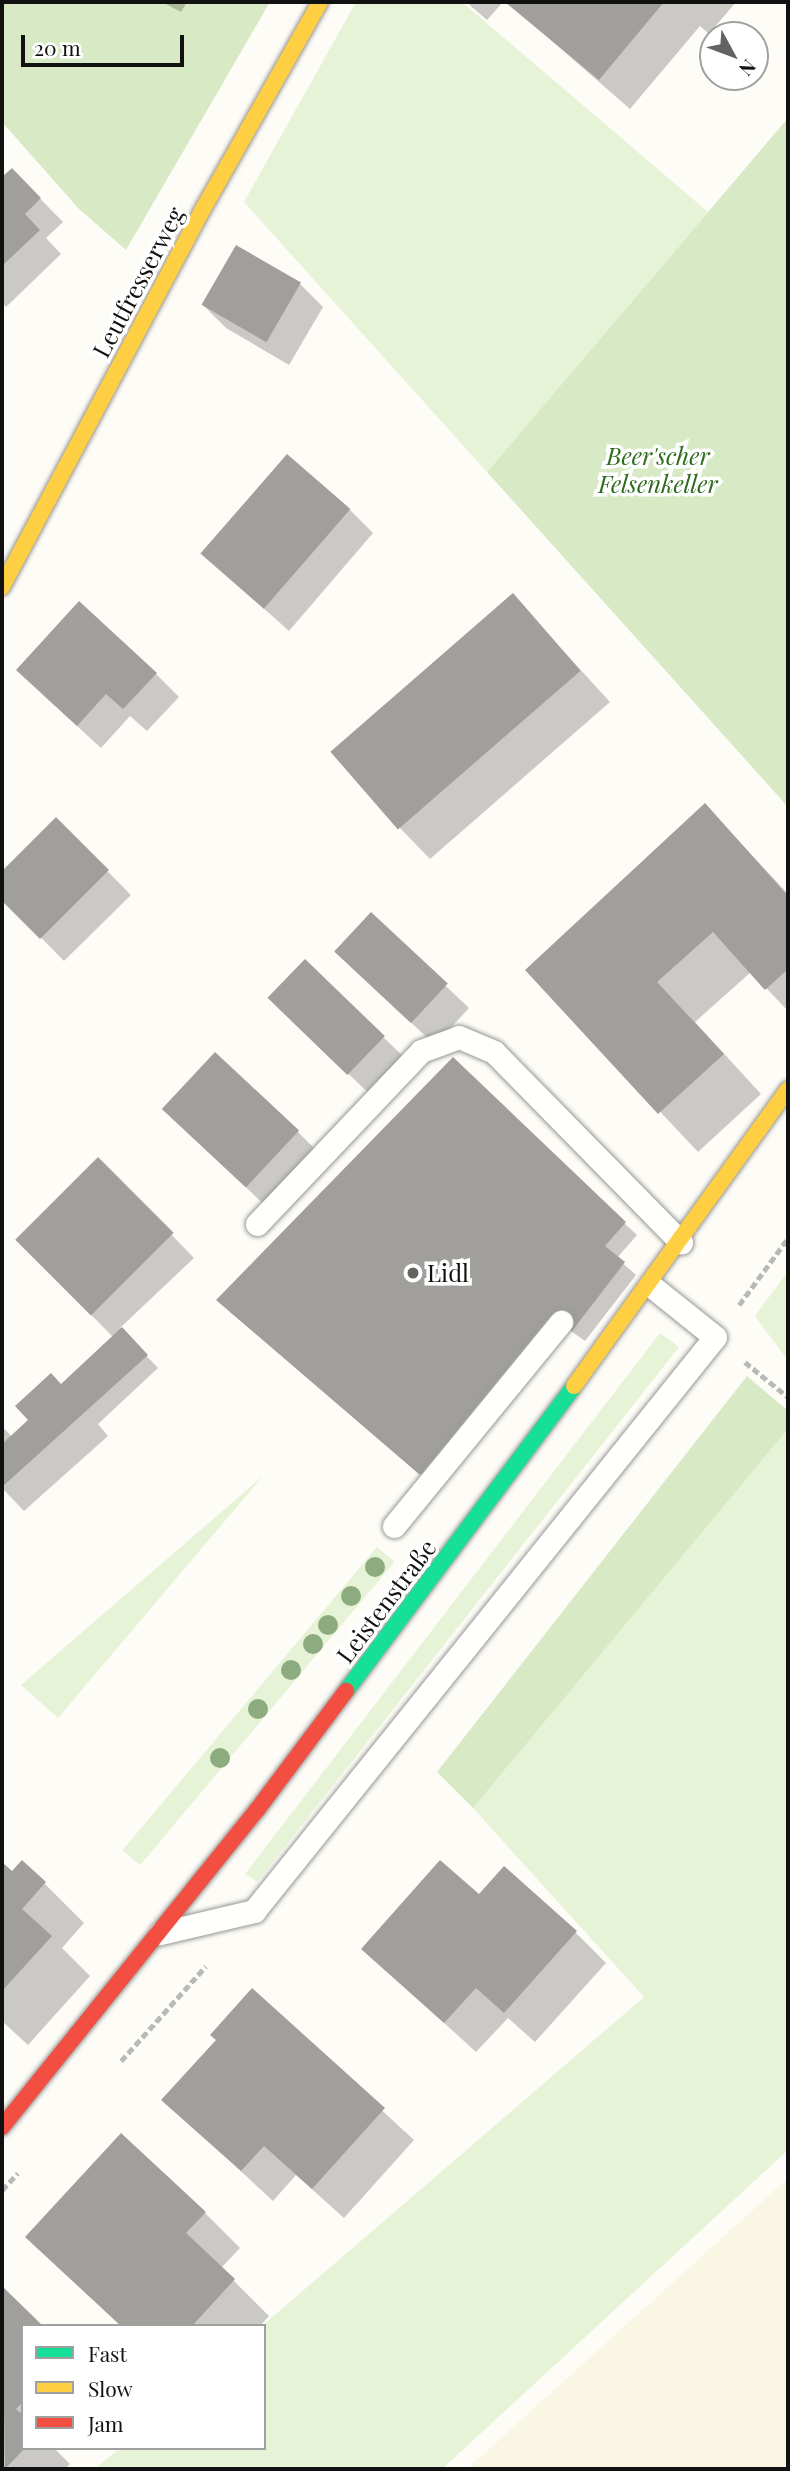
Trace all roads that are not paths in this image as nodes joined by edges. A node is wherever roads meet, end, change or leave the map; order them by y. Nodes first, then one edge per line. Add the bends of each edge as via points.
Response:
1 (320, 2) edge
2 (2, 587) edge
3 (788, 1089) edge
4 (257, 1224) dead end
5 (681, 1242) junction
6 (650, 1285) junction
7 (561, 1322) dead end
8 (394, 1526) dead end
9 (161, 1933) junction
10 (2, 2127) edge

1 - 2 main road, Leutfresserweg via 203,209
3 - 5 main road, Leistenstraße
4 - 5 lane via 421,1051 459,1037 494,1052
5 - 6 main road, Leistenstraße
6 - 9 main road, Leistenstraße
6 - 9 lane via 715,1337 254,1911
7 - 8 lane
9 - 10 main road, Leistenstraße

